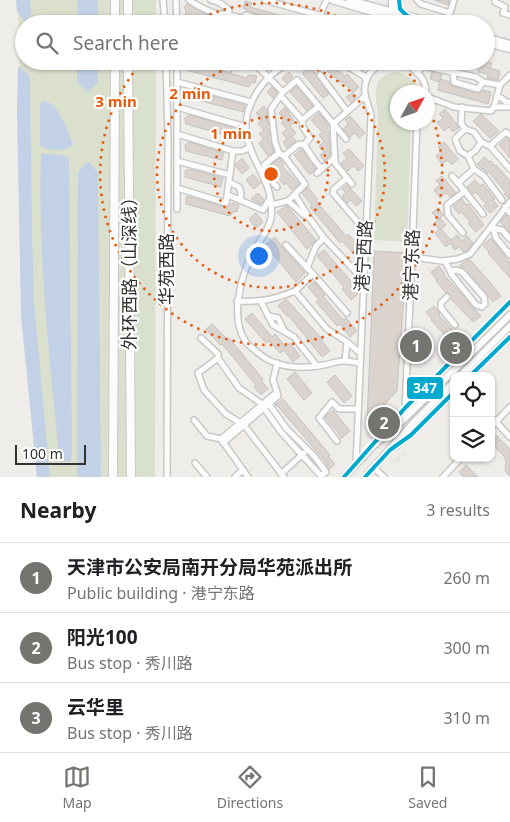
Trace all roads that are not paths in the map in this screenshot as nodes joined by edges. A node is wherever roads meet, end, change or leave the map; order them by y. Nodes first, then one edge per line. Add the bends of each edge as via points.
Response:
1 (115, 0) edge
2 (128, 0) edge
3 (163, 0) edge
4 (176, 0) edge
5 (189, 0) edge
6 (211, 0) edge
7 (265, 0) edge
8 (327, 0) edge
9 (332, 0) edge
10 (352, 0) edge
11 (417, 0) edge
12 (454, 0) edge
13 (495, 0) edge
14 (397, 1) edge
15 (228, 14) junction
16 (115, 15) edge
17 (128, 15) edge
18 (164, 15) edge
19 (177, 15) edge
20 (231, 15) edge
21 (318, 15) edge
22 (321, 15) edge
23 (385, 15) edge
24 (389, 15) edge
25 (396, 15) edge
26 (398, 15) edge
27 (510, 15) edge
28 (495, 40) edge
29 (510, 44) edge
30 (495, 45) edge
31 (510, 49) edge
32 (115, 70) edge
33 (128, 70) edge
34 (166, 70) edge
35 (177, 70) edge
36 (261, 70) edge
37 (276, 70) edge
38 (354, 70) edge
39 (373, 70) edge
40 (413, 70) edge
41 (419, 70) edge
42 (443, 70) edge
43 (453, 72) junction
44 (416, 73) junction
45 (510, 73) edge
46 (320, 75) dead end
47 (268, 77) junction
48 (366, 80) junction
49 (177, 82) junction
50 (483, 82) junction
51 (424, 85) edge
52 (500, 85) junction
53 (282, 94) junction
54 (365, 96) junction
55 (497, 96) junction
56 (435, 100) edge
57 (250, 102) junction
58 (510, 102) edge
59 (318, 106) junction
60 (177, 107) junction
61 (494, 107) junction
62 (510, 107) edge
63 (462, 108) junction
64 (348, 112) junction
65 (302, 120) junction
66 (333, 124) junction
67 (246, 127) junction
68 (464, 129) junction
69 (416, 130) edge
70 (177, 134) junction
71 (510, 135) edge
72 (346, 139) dead end
73 (481, 142) junction
74 (304, 145) junction
75 (490, 146) junction
76 (249, 148) junction
77 (233, 151) junction
78 (278, 153) junction
79 (284, 156) junction
80 (468, 156) junction
81 (334, 158) junction
82 (177, 161) junction
83 (322, 168) junction
84 (510, 169) edge
85 (474, 170) junction
86 (316, 173) dead end
87 (230, 175) junction
88 (452, 176) dead end
89 (347, 178) junction
90 (230, 182) junction
91 (458, 182) junction
92 (352, 184) dead end
93 (277, 187) dead end
94 (177, 188) junction
95 (465, 192) junction
96 (228, 195) junction
97 (295, 195) junction
98 (270, 198) junction
99 (240, 200) junction
100 (502, 200) dead end
101 (288, 202) junction
102 (510, 202) edge
103 (271, 205) junction
104 (505, 207) junction
105 (177, 210) dead end
106 (510, 213) edge
107 (483, 214) dead end
108 (310, 219) junction
109 (361, 226) dead end
110 (492, 228) junction
111 (463, 233) dead end
112 (324, 238) junction
113 (510, 239) edge
114 (286, 245) dead end
115 (510, 255) edge
116 (412, 257) junction
117 (445, 261) junction
118 (307, 268) junction
119 (355, 271) dead end
120 (450, 271) junction
121 (313, 274) junction
122 (295, 291) junction
123 (447, 297) dead end
124 (238, 301) junction
125 (261, 302) junction
126 (510, 302) edge
127 (347, 313) dead end
128 (510, 315) edge
129 (455, 325) dead end
130 (510, 326) edge
131 (510, 337) edge
132 (201, 338) dead end
133 (347, 342) junction
134 (360, 352) junction
135 (218, 358) junction
136 (345, 361) junction
137 (359, 363) junction
138 (277, 364) junction
139 (317, 366) junction
140 (464, 372) edge
141 (474, 372) edge
142 (450, 386) edge
143 (277, 392) junction
144 (450, 396) edge
145 (269, 404) junction
146 (263, 406) junction
147 (510, 407) edge
148 (405, 408) junction
149 (357, 409) junction
150 (194, 420) dead end
151 (497, 420) joint
152 (242, 424) junction
153 (510, 437) edge
154 (222, 441) junction
155 (337, 441) dead end
156 (374, 445) junction
157 (308, 449) junction
158 (390, 450) junction
159 (303, 455) junction
160 (457, 462) edge
161 (195, 463) dead end
162 (356, 464) junction
163 (374, 468) junction
164 (243, 470) junction
165 (283, 475) edge
166 (367, 476) edge
167 (113, 477) edge
168 (131, 477) edge
169 (167, 477) edge
170 (207, 477) edge
171 (235, 477) edge
172 (248, 477) edge
173 (344, 477) edge
174 (384, 477) edge
175 (443, 477) edge

1 - 16 highway
2 - 17 highway
3 - 18 street
4 - 19 street
5 - 15 street via 215,13
6 - 15 street via 226,7
7 - 21 street
8 - 22 street
9 - 23 main road
10 - 24 main road
11 - 12 street via 450,13
13 - 27 street via 505,7 504,13
14 - 25 main road
14 - 26 main road via 401,11
15 - 20 street
28 - 29 main road
30 - 31 main road
32 - 167 highway, 外环西路（山深线）
33 - 168 highway, 外环西路（山深线）
34 - 169 street, 华苑西路
35 - 49 street
36 - 47 street
37 - 47 street
38 - 48 street
39 - 48 street
40 - 44 street
41 - 44 street
42 - 43 street
43 - 50 street via 476,76
43 - 50 street via 454,82 478,90
44 - 51 street
45 - 52 street
46 - 64 street
47 - 53 street
47 - 57 street
48 - 54 street, 港宁西路
49 - 57 street
49 - 60 street
50 - 52 street
52 - 55 street
53 - 59 street via 297,80
53 - 65 street
53 - 78 street via 272,109
54 - 64 street
54 - 134 street, 港宁西路 via 371,116
55 - 58 street
55 - 61 street
56 - 63 street
57 - 67 street
59 - 65 street
59 - 66 street
60 - 67 street
60 - 70 street
61 - 62 street
61 - 63 street via 491,111
63 - 68 street
64 - 66 street
65 - 74 street via 310,138
66 - 72 street
66 - 81 street
67 - 76 street
68 - 73 street via 474,132
68 - 80 street via 455,139 460,151
69 - 116 street, 港宁东路
70 - 77 street
70 - 82 street
71 - 75 street via 506,132
73 - 75 street
73 - 80 street
74 - 79 street via 299,144
74 - 83 street
75 - 84 street
76 - 77 street
76 - 98 street
77 - 87 street
78 - 79 street
78 - 93 street via 263,167
79 - 97 street via 305,184
80 - 85 street
81 - 83 street
81 - 89 street
82 - 87 street
82 - 94 street
83 - 86 street
85 - 91 street
85 - 100 street via 484,176
87 - 90 street
88 - 91 street
89 - 92 street
89 - 109 street via 333,193
90 - 96 street
90 - 99 street via 239,187
91 - 95 street
94 - 96 street via 226,203
94 - 105 street
95 - 107 street
95 - 111 street via 446,205 448,215
96 - 99 street
97 - 101 street
97 - 108 street
98 - 99 street via 263,210
98 - 103 street
101 - 103 street
101 - 108 street
102 - 104 street
103 - 124 street via 271,219 250,257
104 - 106 street
104 - 110 street
108 - 112 street
110 - 113 street via 502,230
110 - 115 street
110 - 117 street via 470,254
112 - 118 street via 316,246
112 - 119 street
114 - 118 street
116 - 117 street
116 - 148 street, 港宁东路
117 - 120 street
118 - 121 street
120 - 120 street via 476,305 482,307 486,304 484,297 462,272
121 - 122 street
121 - 127 street
122 - 125 street
122 - 133 street via 327,329
123 - 129 street via 441,308
124 - 125 street
124 - 138 street via 238,322 246,342
125 - 139 street via 273,326 294,337
126 - 148 street
128 - 156 main road
130 - 140 main road
131 - 141 street
132 - 135 street via 218,354
133 - 134 street
133 - 136 street
134 - 137 street, 港宁西路
135 - 146 street via 239,388
135 - 152 street via 198,373 204,390 226,414
136 - 137 street
136 - 139 street
137 - 149 street, 港宁西路
138 - 139 street via 286,367
138 - 143 street via 273,380
142 - 158 main road
143 - 145 street via 278,396
143 - 146 street
144 - 158 street via 411,435
145 - 146 street
145 - 157 street via 286,428
146 - 152 street
146 - 159 street
147 - 151 street
148 - 156 street
149 - 155 street via 339,409 332,402 319,418
149 - 162 street, 港宁西路
150 - 154 street via 208,436
151 - 153 street
152 - 154 street
152 - 165 street
154 - 164 street
156 - 162 main road
157 - 159 street
157 - 159 street via 326,472 321,476
158 - 163 main road
159 - 165 street
160 - 175 street
161 - 170 street
162 - 173 main road
163 - 166 main road
163 - 174 street
164 - 171 street
164 - 172 street

